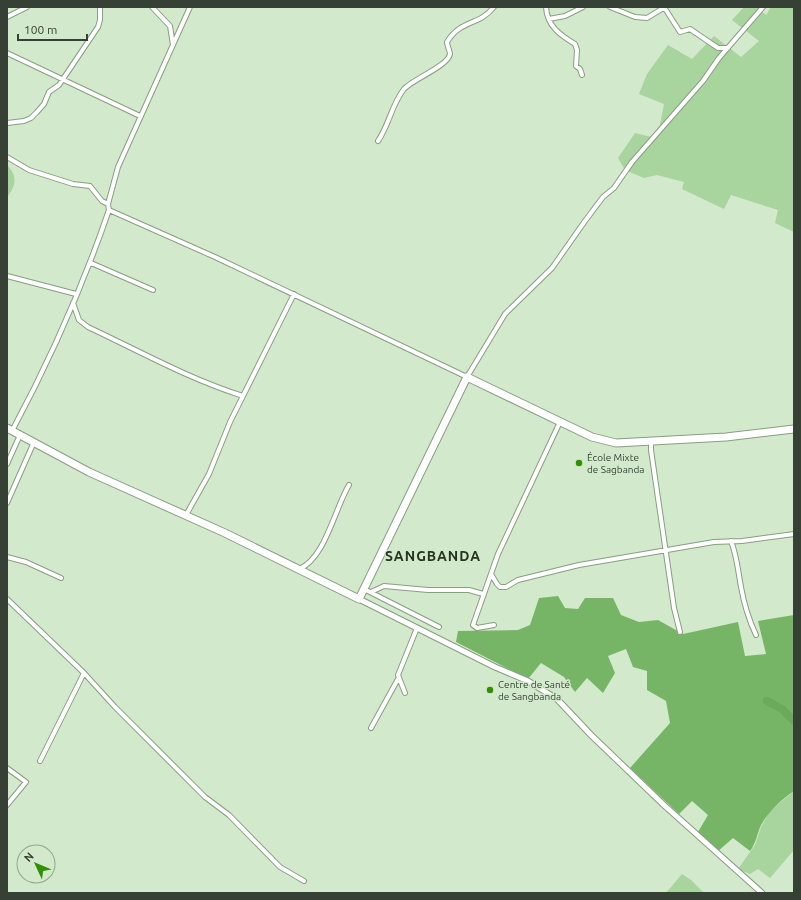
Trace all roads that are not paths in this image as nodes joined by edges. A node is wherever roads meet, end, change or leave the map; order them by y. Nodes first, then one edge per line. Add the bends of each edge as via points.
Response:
1 (28, 7) edge
2 (100, 7) edge
3 (152, 7) edge
4 (190, 7) edge
5 (494, 7) edge
6 (546, 7) edge
7 (583, 7) edge
8 (610, 7) edge
9 (664, 7) edge
10 (763, 7) edge
11 (7, 17) edge
12 (549, 19) junction
13 (174, 46) junction
14 (728, 48) junction
15 (7, 53) edge
16 (582, 75) dead end
17 (62, 80) junction
18 (140, 116) junction
19 (7, 123) edge
20 (378, 142) dead end
21 (7, 157) edge
22 (108, 204) junction
23 (109, 210) junction
24 (91, 263) junction
25 (7, 276) edge
26 (153, 290) dead end
27 (76, 294) junction
28 (294, 294) junction
29 (73, 303) junction
30 (467, 377) junction
31 (243, 396) junction
32 (560, 422) junction
33 (9, 429) edge
34 (794, 429) edge
35 (20, 435) junction
36 (651, 440) junction
37 (34, 442) junction
38 (7, 464) edge
39 (349, 485) dead end
40 (7, 503) edge
41 (186, 515) junction
42 (794, 534) edge
43 (731, 541) junction
44 (665, 552) junction
45 (7, 557) edge
46 (299, 569) junction
47 (491, 574) junction
48 (61, 578) dead end
49 (367, 590) junction
50 (483, 594) junction
51 (7, 599) edge
52 (359, 599) junction
53 (494, 625) dead end
54 (439, 627) dead end
55 (417, 628) junction
56 (680, 632) dead end
57 (756, 636) dead end
58 (84, 673) junction
59 (398, 679) junction
60 (405, 693) dead end
61 (371, 728) dead end
62 (40, 761) dead end
63 (7, 768) edge
64 (7, 806) edge
65 (304, 881) dead end
66 (762, 893) edge

1 - 11 street
2 - 17 street via 98,28
3 - 13 street via 170,26
4 - 13 street
5 - 20 street via 489,14 476,22 461,26 448,42 450,54 447,60 404,90
6 - 12 street
7 - 12 street via 566,16
8 - 9 street via 635,17 647,18
9 - 14 street via 680,32 690,29 718,48
10 - 14 street
12 - 16 street via 561,37 575,44 576,66 580,68
13 - 18 street
14 - 30 street via 703,81 632,162 614,188 603,197 552,268 505,314
15 - 17 street
17 - 18 street
17 - 19 street via 49,92 44,104 31,118
18 - 22 street via 118,167
21 - 22 street via 29,170 73,184 90,186 102,201
22 - 23 street
23 - 24 street
23 - 28 street
24 - 26 street
24 - 27 street
25 - 27 street
27 - 29 street
28 - 30 street
28 - 31 street
29 - 31 street via 79,320 88,327 212,387
29 - 33 street via 34,389
30 - 32 main road
30 - 49 main road
31 - 41 street via 209,474
32 - 36 main road via 603,441 616,443
32 - 47 street via 504,539
33 - 35 main road
34 - 36 main road via 726,437
35 - 37 main road
35 - 38 street
36 - 44 street
37 - 40 street
37 - 41 main road via 89,472
39 - 46 street via 311,563
41 - 46 main road
42 - 43 street
43 - 44 street
43 - 57 street
44 - 47 street via 560,569 518,580 506,587 500,587
44 - 56 street
45 - 48 street via 26,562
46 - 52 main road
47 - 50 street
49 - 50 street via 384,586 469,590
49 - 52 main road
49 - 54 street
50 - 53 street via 473,625 477,628
51 - 58 street
52 - 55 street
55 - 59 street
55 - 66 street via 528,681 557,699 665,806
58 - 62 street
58 - 65 street via 115,708 205,797 229,815 280,867
59 - 60 street
59 - 61 street
63 - 64 street via 26,782

